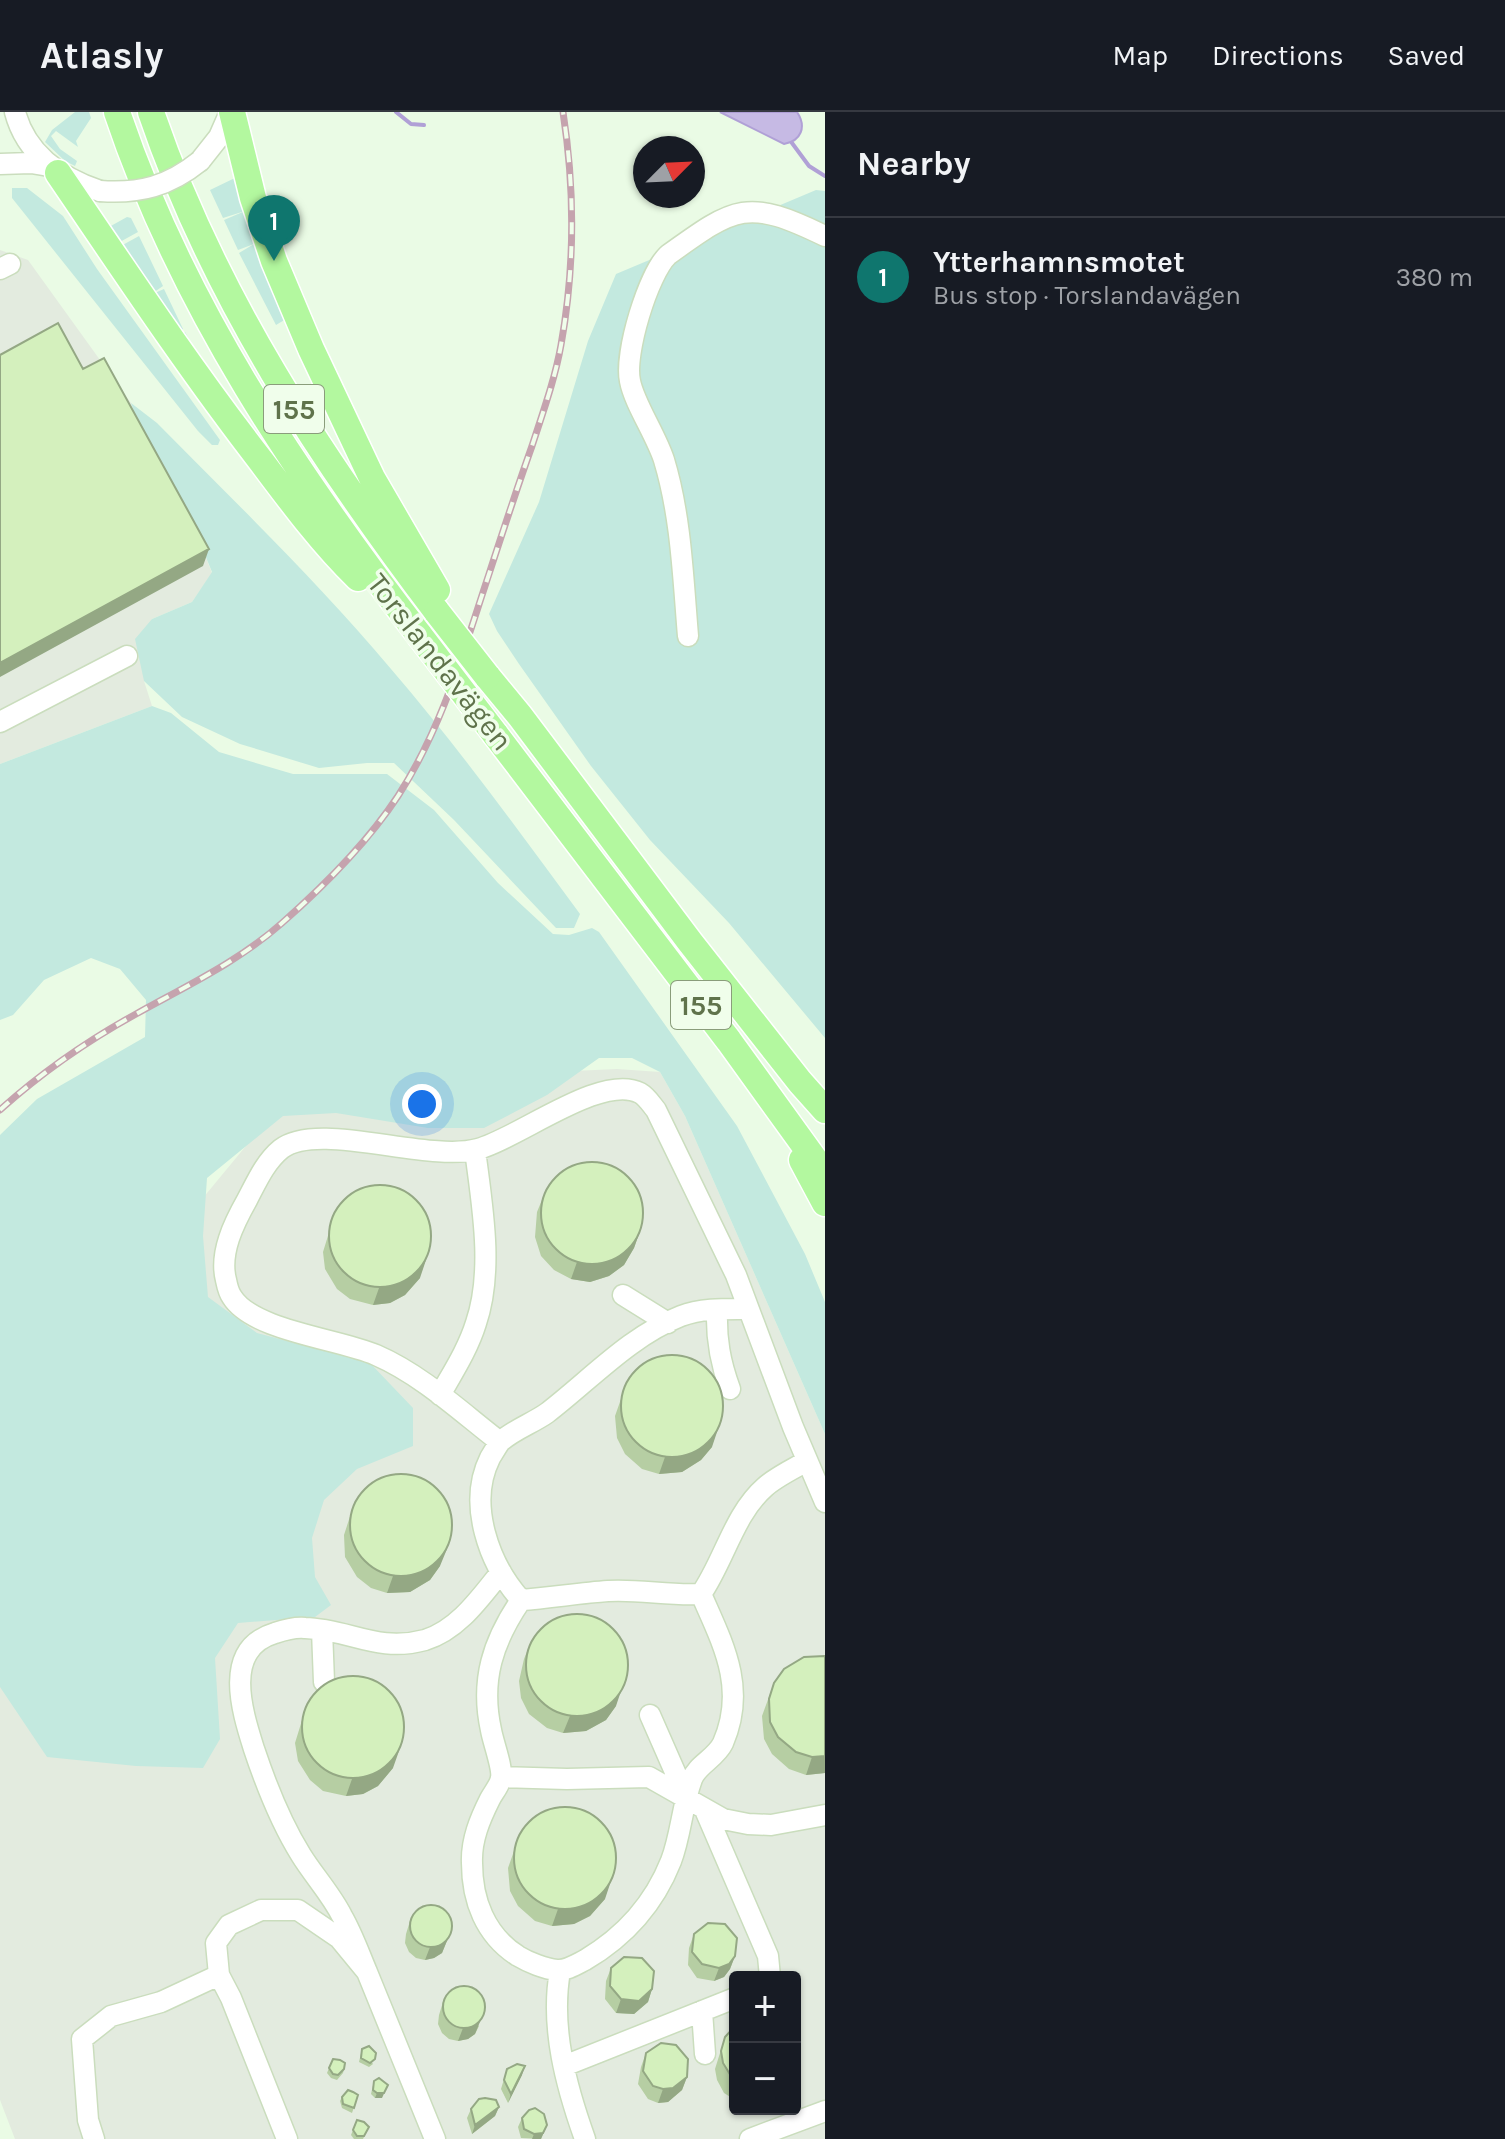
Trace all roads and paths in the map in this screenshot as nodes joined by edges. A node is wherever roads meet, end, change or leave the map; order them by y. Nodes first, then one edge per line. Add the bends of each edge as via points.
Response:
1 (15, 112) edge
2 (117, 112) edge
3 (151, 112) edge
4 (231, 112) edge
5 (0, 164) edge
6 (54, 169) junction
7 (825, 236) edge
8 (442, 609) junction
9 (420, 636) junction
10 (688, 636) dead end
11 (127, 656) dead end
12 (0, 722) edge
13 (800, 1082) junction
14 (825, 1101) edge
15 (825, 1110) edge
16 (783, 1114) junction
17 (475, 1150) junction
18 (825, 1174) edge
19 (825, 1203) edge
20 (623, 1295) dead end
21 (748, 1309) junction
22 (717, 1310) junction
23 (668, 1323) junction
24 (730, 1389) dead end
25 (440, 1395) junction
26 (500, 1442) junction
27 (807, 1461) junction
28 (825, 1502) edge
29 (501, 1572) junction
30 (701, 1594) junction
31 (521, 1600) junction
32 (322, 1630) junction
33 (324, 1682) edge
34 (650, 1715) dead end
35 (501, 1777) junction
36 (686, 1797) junction
37 (705, 1810) junction
38 (825, 1815) edge
39 (560, 1971) junction
40 (769, 1971) edge
41 (367, 1972) junction
42 (219, 1975) junction
43 (729, 2000) edge
44 (702, 2011) junction
45 (705, 2054) dead end
46 (564, 2066) junction
47 (825, 2111) edge
48 (94, 2139) edge
49 (287, 2139) edge
50 (435, 2139) edge
51 (585, 2139) edge
52 (750, 2139) edge

1 - 6 street via 27,140
2 - 9 main road, Torslandavägen / 155 via 173,250 234,366 306,482
3 - 8 main road, Torslandavägen / 155 via 206,244 298,415 340,479
4 - 6 street, bridge via 200,161 154,188 100,191
4 - 8 main road via 274,261 311,349
5 - 6 street
6 - 9 main road via 208,393 278,483 344,565
7 - 10 street via 780,215 741,212 668,255 649,282 632,349 630,381 668,475
8 - 13 main road, Torslandavägen / 155, bridge via 487,676
9 - 16 main road, Torslandavägen / 155, bridge
11 - 12 street
13 - 14 main road
13 - 15 main road, Torslandavägen / 155
16 - 18 main road, Torslandavägen / 155
16 - 19 main road, 155
17 - 21 street via 590,1095 630,1089 643,1094 715,1229
17 - 25 street via 483,1288 476,1323
17 - 25 street via 302,1139 281,1149 267,1165 239,1213 226,1249 231,1297 245,1311 376,1355
20 - 23 street
21 - 22 street
21 - 27 street
22 - 23 street
22 - 24 street via 716,1340
23 - 26 street via 632,1344 534,1423
25 - 26 street
26 - 29 street via 482,1490 487,1543
27 - 28 street
27 - 30 street via 766,1486 751,1502
29 - 31 street
29 - 32 street via 459,1619 423,1640 378,1644
30 - 31 street via 607,1591
30 - 36 street via 724,1646 735,1698 722,1746 693,1774
31 - 35 street via 497,1639 488,1680
32 - 33 street
32 - 41 street via 295,1629 258,1641 246,1653 240,1689 244,1717 279,1811 300,1854 342,1915
34 - 36 street
35 - 36 street via 649,1777
35 - 39 street via 474,1839 471,1861 477,1902 503,1946
36 - 37 street
36 - 39 street via 670,1863 636,1920 598,1952
37 - 38 street via 723,1819 771,1825
37 - 40 street via 768,1956
39 - 46 street via 556,2027
41 - 42 street via 339,1938 298,1910 261,1910 229,1925 216,1943
41 - 50 street
42 - 48 street via 161,2002 111,2016 82,2039
42 - 49 street
43 - 44 street
44 - 45 street
44 - 46 street
46 - 51 street
47 - 52 street

